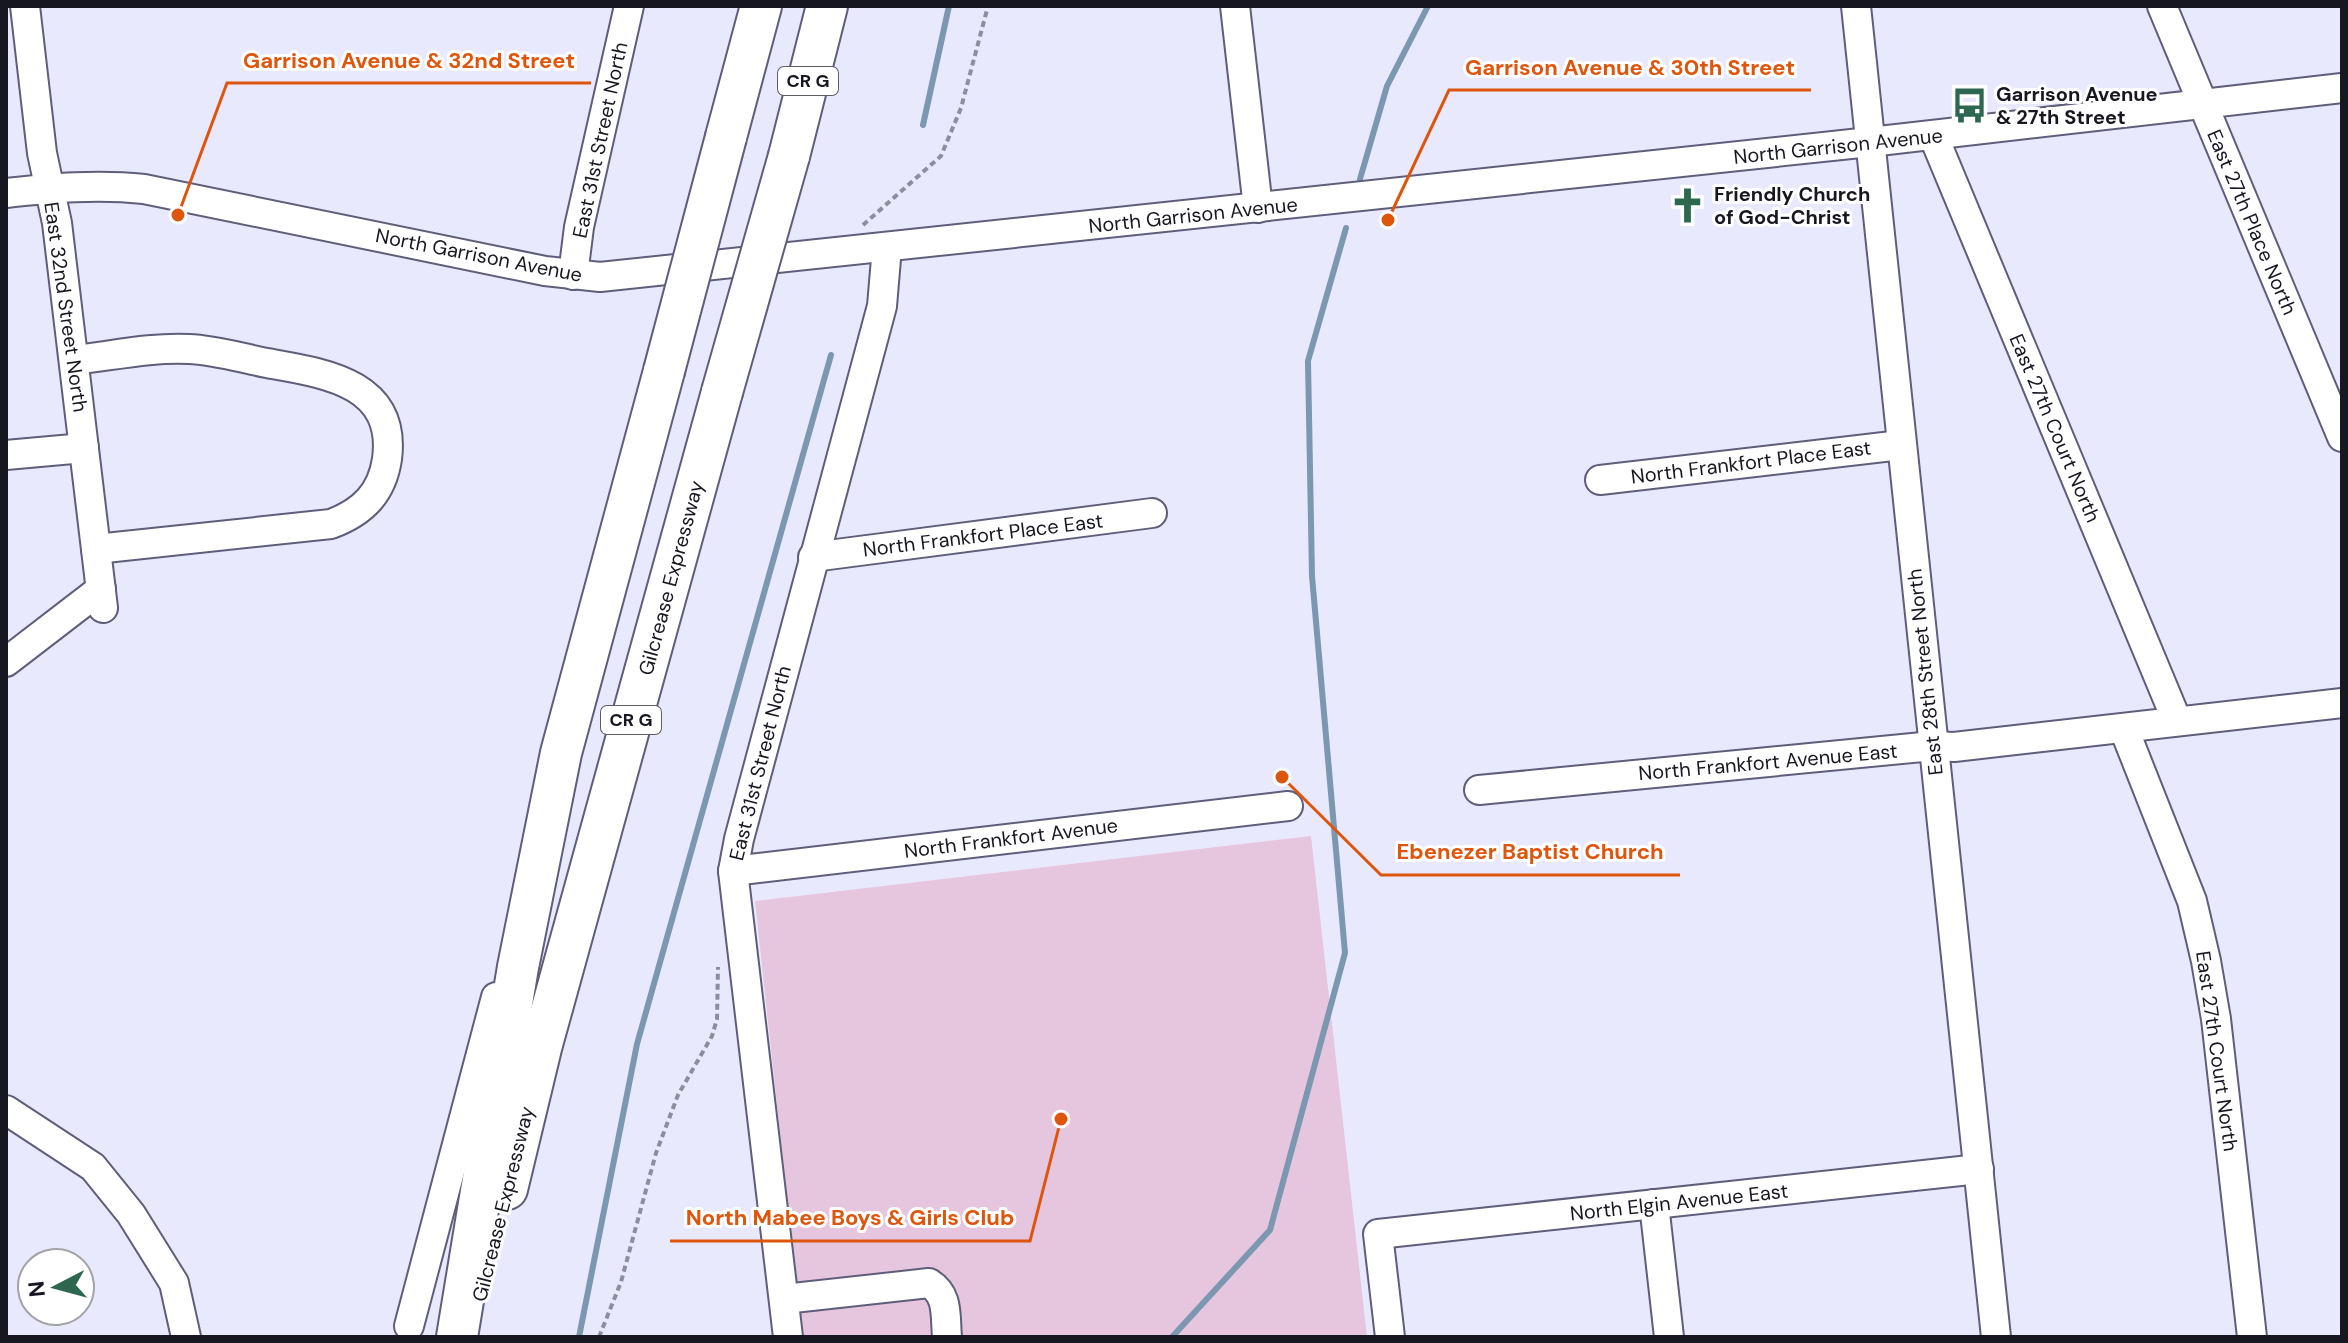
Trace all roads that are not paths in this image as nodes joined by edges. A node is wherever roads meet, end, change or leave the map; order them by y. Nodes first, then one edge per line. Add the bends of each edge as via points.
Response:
1 (25, 6) edge
2 (629, 6) edge
3 (761, 6) edge
4 (827, 6) edge
5 (1235, 6) edge
6 (1856, 6) edge
7 (2162, 6) edge
8 (2342, 88) edge
9 (2203, 104) junction
10 (1933, 135) junction
11 (1870, 142) junction
12 (50, 188) junction
13 (6, 193) edge
14 (1258, 208) junction
15 (887, 247) junction
16 (573, 275) junction
17 (74, 360) junction
18 (2342, 437) edge
19 (1901, 445) junction
20 (84, 448) junction
21 (6, 455) edge
22 (1600, 480) dead end
23 (1152, 513) dead end
24 (96, 549) junction
25 (813, 557) junction
26 (6, 662) edge
27 (2342, 703) edge
28 (2177, 721) junction
29 (2124, 729) junction
30 (1933, 746) junction
31 (561, 753) junction
32 (1479, 790) dead end
33 (1288, 806) dead end
34 (733, 871) junction
35 (6, 1110) edge
36 (1979, 1169) junction
37 (1654, 1204) junction
38 (784, 1299) junction
39 (409, 1326) dead end
40 (186, 1337) edge
41 (457, 1337) edge
42 (471, 1337) edge
43 (788, 1337) edge
44 (947, 1337) edge
45 (1390, 1337) edge
46 (1669, 1337) edge
47 (1996, 1337) edge
48 (2252, 1337) edge

1 - 12 street, East 32nd Street North
2 - 16 street, East 31st Street North
3 - 31 highway, CR G, bridge
4 - 42 highway, Gilcrease Expressway / CR G, bridge via 541,1048
5 - 14 street
6 - 11 street, East 28th Street North
7 - 9 street, East 27th Place North
8 - 9 street, North Garrison Avenue
9 - 10 street, North Garrison Avenue
9 - 18 street, East 27th Place North
10 - 11 street, North Garrison Avenue
10 - 28 street, East 27th Court North
11 - 14 street, North Garrison Avenue
11 - 19 street, East 28th Street North
12 - 13 street, North Garrison Avenue
12 - 16 street, North Garrison Avenue via 144,189
12 - 17 street, East 32nd Street North
14 - 15 street, North Garrison Avenue
15 - 16 street, North Garrison Avenue via 629,275
15 - 25 street, East 31st Street North via 882,306
17 - 20 street, East 32nd Street North
17 - 24 street via 187,348 328,374 367,394 379,410 388,447 378,491 351,517 331,524
19 - 22 street, North Frankfort Place East
19 - 30 street, East 28th Street North
20 - 21 street
20 - 24 street, East 32nd Street North
23 - 25 street, North Frankfort Place East
24 - 26 street, East 32nd Street North via 102,599
25 - 34 street, East 31st Street North
27 - 28 street, North Frankfort Avenue East
28 - 29 street, North Frankfort Avenue East
29 - 30 street, North Frankfort Avenue East
29 - 48 street, East 27th Court North via 2192,901 2206,961
30 - 32 street, North Frankfort Avenue East
30 - 36 street, East 28th Street North
31 - 39 street
31 - 41 highway, CR G via 518,967
33 - 34 street, North Frankfort Avenue
34 - 38 street, East 31st Street North
35 - 40 street via 93,1167 131,1214 174,1283
36 - 37 street, North Elgin Avenue East
36 - 47 street, East 28th Street North
37 - 45 street, North Elgin Avenue East via 1378,1234
37 - 46 street
38 - 43 street, East 31st Street North
38 - 44 street via 929,1283 940,1289

